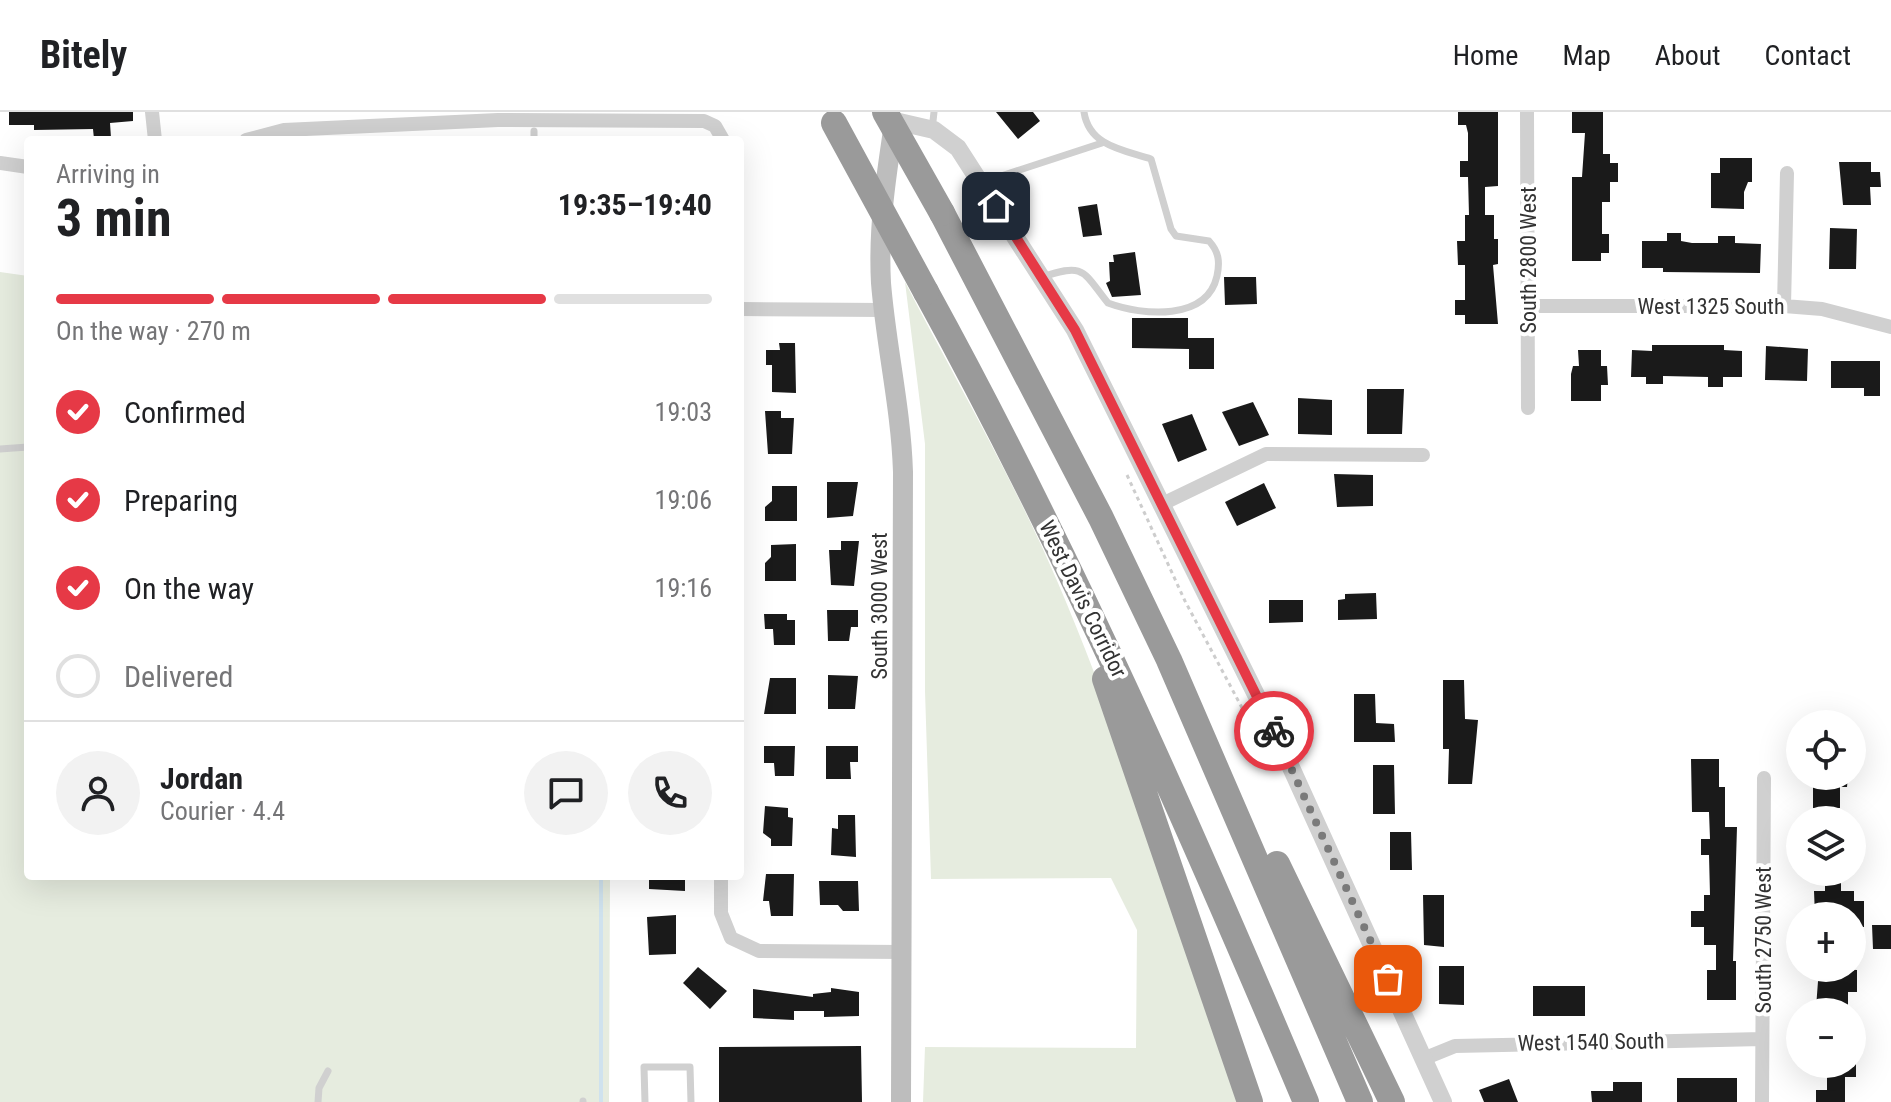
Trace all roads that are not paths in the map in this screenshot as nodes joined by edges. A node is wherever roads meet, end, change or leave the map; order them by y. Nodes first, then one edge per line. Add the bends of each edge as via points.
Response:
1 (152, 112) edge
2 (1084, 112) edge
3 (1527, 112) edge
4 (892, 115) edge
5 (831, 117) edge
6 (410, 118) edge
7 (933, 121) edge
8 (366, 134) edge
9 (155, 136) edge
10 (261, 136) edge
11 (721, 136) edge
12 (1102, 143) junction
13 (0, 163) edge
14 (24, 166) edge
15 (1787, 173) dead end
16 (981, 182) junction
17 (1041, 278) junction
18 (1528, 306) junction
19 (1784, 306) junction
20 (744, 309) edge
21 (884, 310) junction
22 (1891, 327) edge
23 (1528, 408) dead end
24 (24, 447) edge
25 (0, 449) edge
26 (1423, 455) dead end
27 (1160, 505) junction
28 (1119, 558) junction
29 (1069, 569) junction
30 (1764, 778) dead end
31 (721, 880) edge
32 (903, 952) junction
33 (1762, 1039) junction
34 (1423, 1059) junction
35 (328, 1071) dead end
36 (318, 1102) edge
37 (645, 1102) edge
38 (691, 1102) edge
39 (901, 1102) edge
40 (1250, 1102) edge
41 (1306, 1102) edge
42 (1360, 1102) edge
43 (1392, 1102) edge
44 (1443, 1102) edge
45 (1762, 1102) edge

1 - 9 street
2 - 12 lane
3 - 18 street, South 2800 West
4 - 7 street
4 - 21 main road, South 3000 West via 881,225
4 - 28 highway, bridge
5 - 29 highway, West Davis Corridor, bridge
6 - 8 street
6 - 11 street via 704,121
7 - 16 street
8 - 10 street via 284,130
12 - 16 lane
12 - 17 lane via 1151,159 1176,236 1209,241 1217,249 1220,265 1214,291 1204,303 1184,309 1143,311 1108,303 1085,272 1075,268
13 - 14 street
15 - 19 street
16 - 17 street
17 - 27 street via 1075,330
18 - 19 street, West 1325 South
18 - 23 street, South 2800 West
19 - 22 street, West 1325 South via 1822,309
20 - 21 street
21 - 32 main road, South 3000 West via 899,400 903,472
24 - 25 lane
26 - 27 street via 1266,454
27 - 34 street via 1279,741
28 - 42 highway via 1213,756
28 - 43 highway via 1155,612
29 - 40 highway
29 - 41 highway, West Davis Corridor via 1141,720
30 - 33 street, South 2750 West
31 - 32 street via 721,913 731,938 759,951
32 - 39 main road, South 3000 West
33 - 34 street, West 1540 South via 1455,1046
33 - 45 street, South 2750 West
34 - 44 street
35 - 36 lane
37 - 38 lane via 644,1067 690,1067

